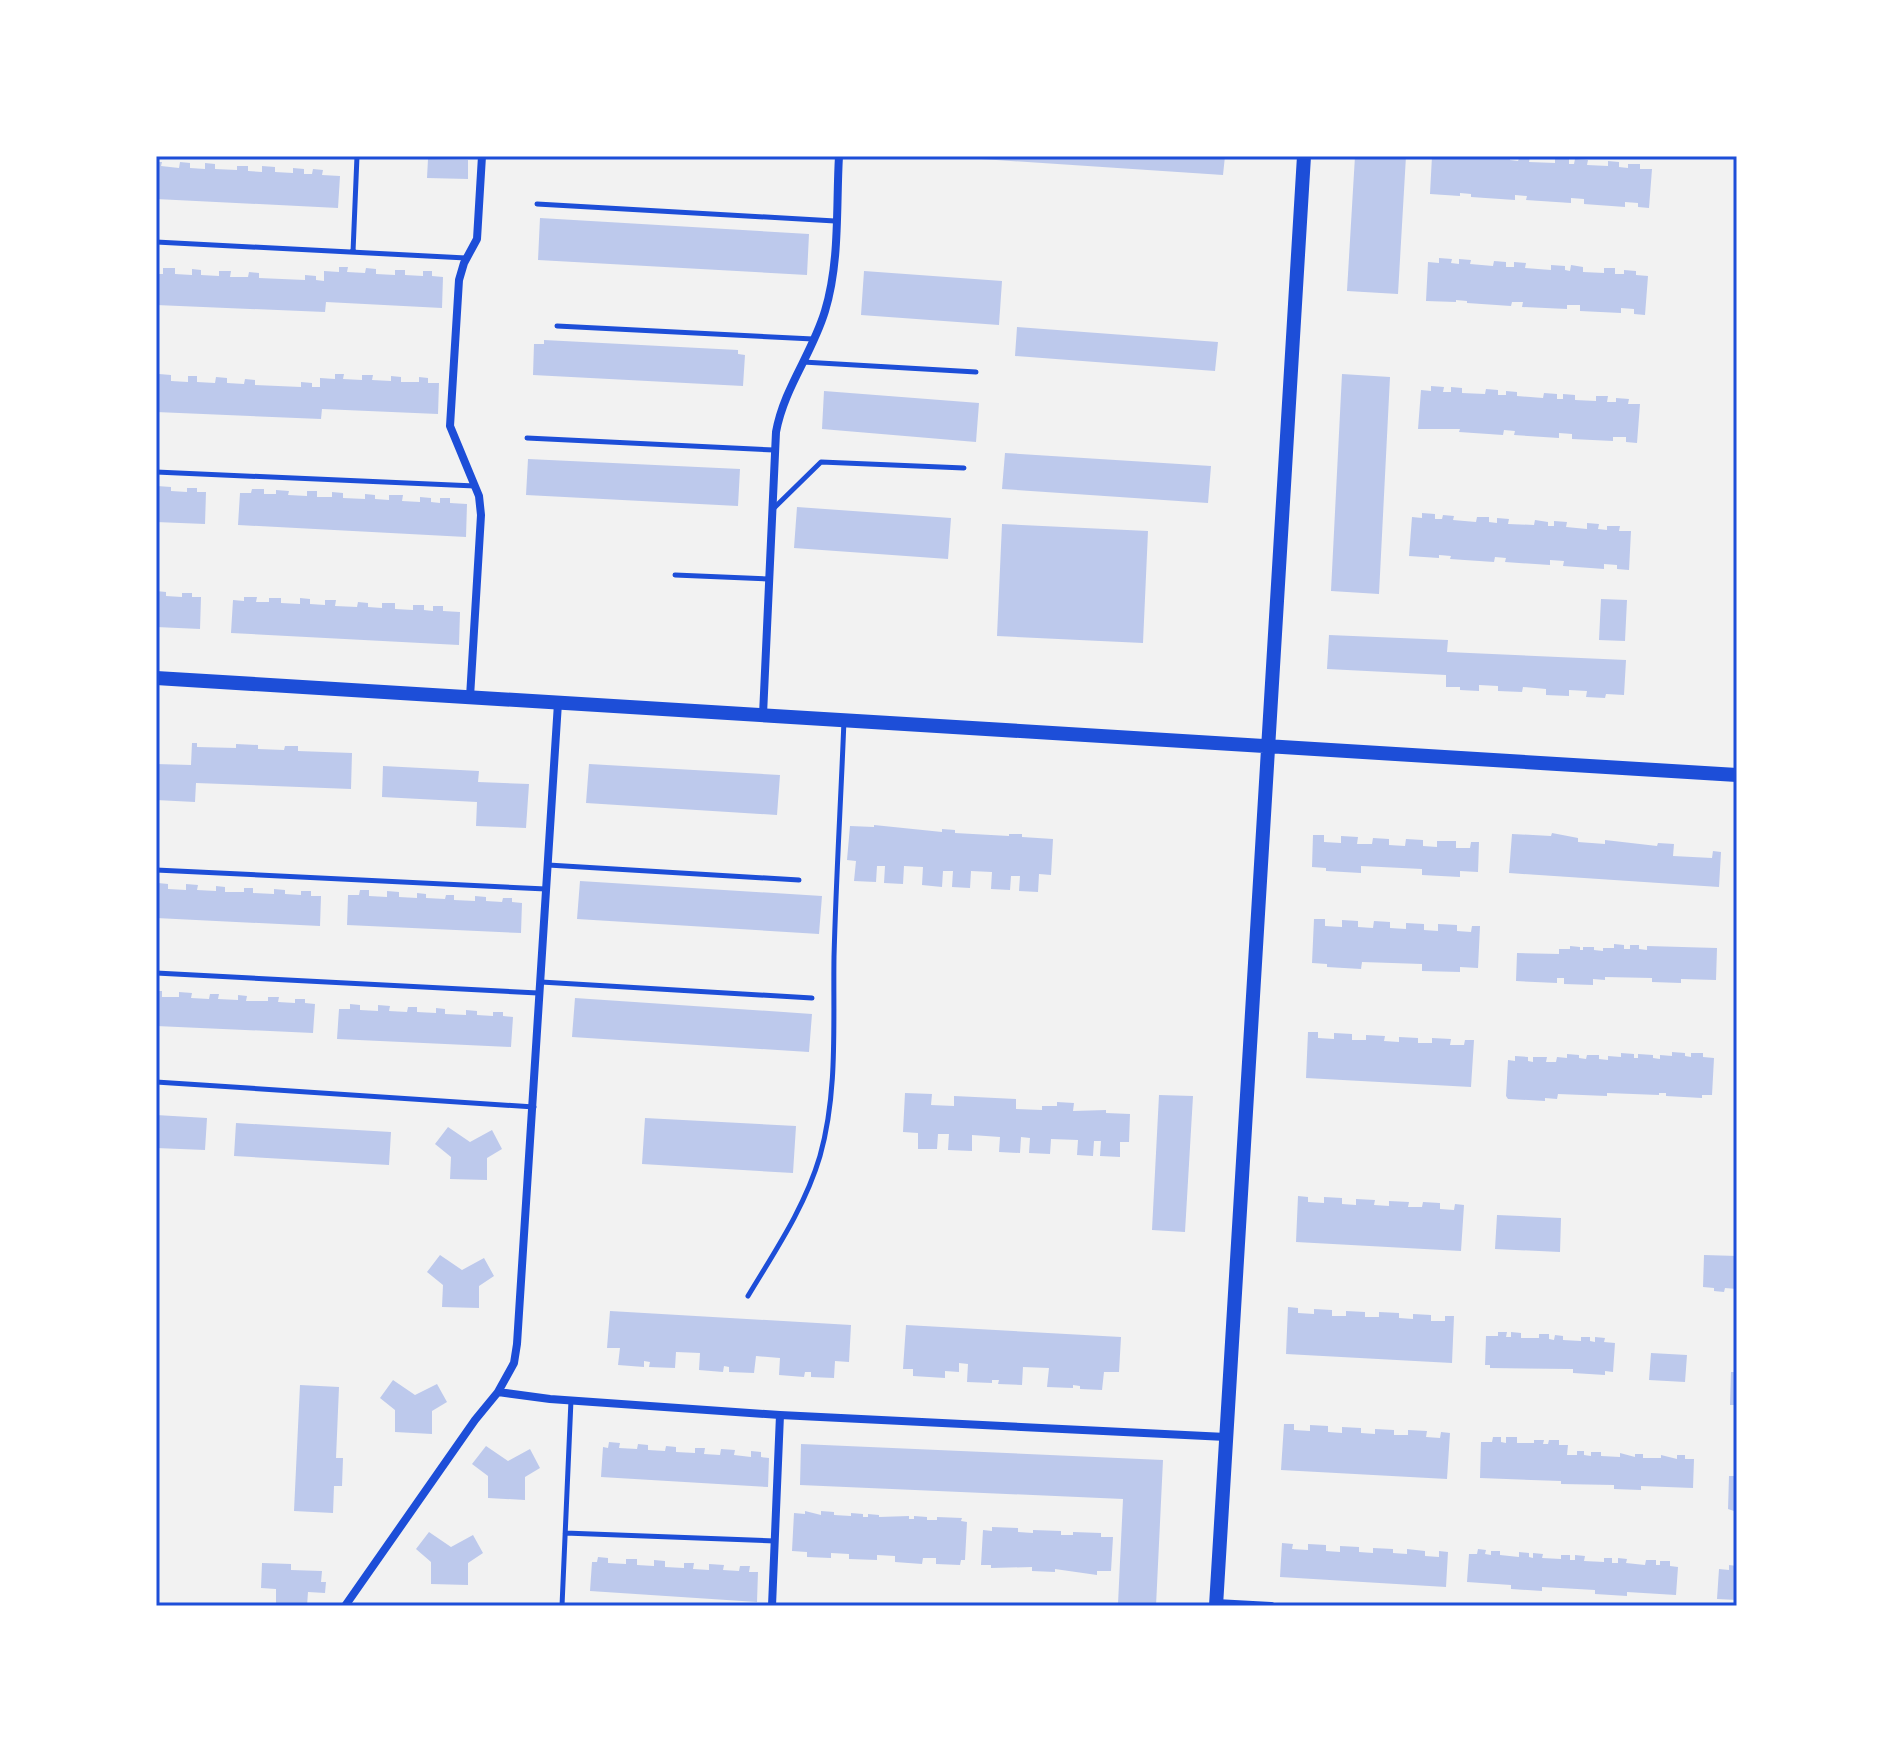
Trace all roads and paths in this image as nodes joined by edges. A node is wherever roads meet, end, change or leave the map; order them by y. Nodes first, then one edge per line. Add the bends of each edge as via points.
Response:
1 (357, 156) edge
2 (482, 156) edge
3 (839, 156) edge
4 (1304, 156) edge
5 (537, 204) dead end
6 (835, 221) junction
7 (156, 242) edge
8 (353, 252) junction
9 (467, 258) junction
10 (557, 326) dead end
11 (813, 339) junction
12 (802, 362) junction
13 (976, 372) dead end
14 (527, 438) dead end
15 (775, 450) junction
16 (964, 468) dead end
17 (156, 472) edge
18 (475, 486) junction
19 (773, 509) junction
20 (675, 575) dead end
21 (769, 579) junction
22 (156, 678) edge
23 (470, 697) junction
24 (558, 703) junction
25 (763, 715) junction
26 (844, 720) junction
27 (1267, 746) junction
28 (1737, 775) edge
29 (548, 865) junction
30 (156, 870) edge
31 (799, 880) dead end
32 (547, 889) junction
33 (156, 973) edge
34 (541, 982) junction
35 (541, 993) junction
36 (812, 998) dead end
37 (156, 1082) edge
38 (534, 1107) junction
39 (748, 1296) dead end
40 (498, 1392) junction
41 (571, 1400) junction
42 (780, 1415) junction
43 (1226, 1437) junction
44 (565, 1533) junction
45 (775, 1541) junction
46 (1216, 1604) edge
47 (345, 1606) edge
48 (562, 1606) edge
49 (772, 1606) edge
50 (1271, 1606) edge

1 - 8 lane
2 - 9 street via 477,239
3 - 6 street
4 - 27 main road
5 - 6 lane
6 - 11 street via 832,285
7 - 8 lane
8 - 9 lane
9 - 18 street via 459,280 450,426
10 - 11 lane
11 - 12 street
12 - 13 lane
12 - 15 street via 779,413
14 - 15 lane
15 - 19 street
16 - 19 lane via 821,462
17 - 18 lane
18 - 23 street via 481,515
19 - 21 street
20 - 21 lane
21 - 25 street
22 - 23 main road
23 - 24 main road
24 - 25 main road
24 - 29 street
25 - 26 main road
26 - 27 main road
26 - 39 lane via 831,1096 811,1185
27 - 28 main road
27 - 43 main road
29 - 31 lane
29 - 32 street
30 - 32 lane
32 - 34 street
33 - 35 lane
34 - 35 street
34 - 36 lane
35 - 38 street
37 - 38 lane
38 - 40 street via 517,1344 514,1363
40 - 41 street
40 - 47 street
41 - 42 street
41 - 44 lane
42 - 43 street
42 - 45 street
43 - 46 main road
44 - 45 lane
44 - 48 lane
45 - 49 street
46 - 50 street

